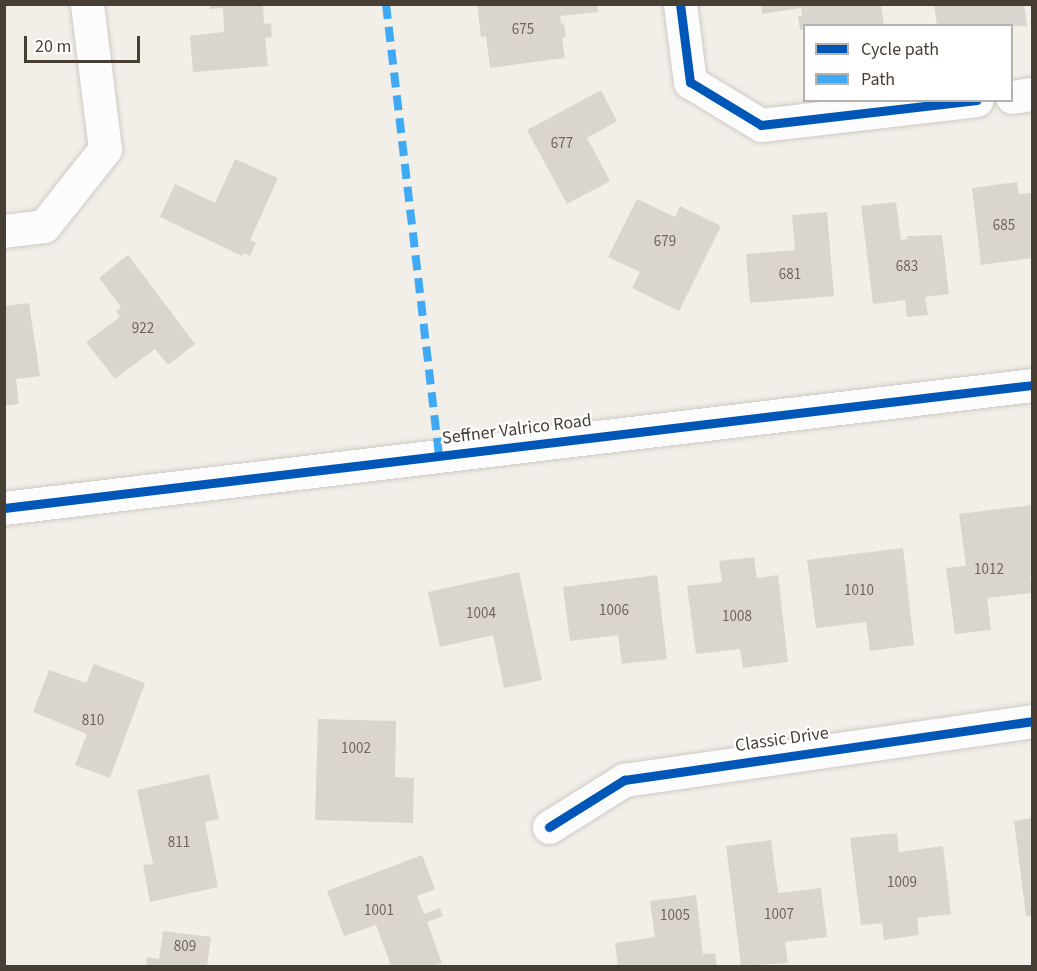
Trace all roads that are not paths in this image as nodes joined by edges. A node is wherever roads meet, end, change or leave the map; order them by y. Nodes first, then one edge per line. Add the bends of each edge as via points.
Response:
1 (87, 4) edge
2 (680, 4) edge
3 (1032, 94) edge
4 (1013, 97) edge
5 (960, 102) edge
6 (4, 231) edge
7 (1032, 385) edge
8 (4, 508) edge
9 (1032, 721) edge
10 (549, 827) dead end

1 - 6 street via 105,149 44,226
2 - 5 street via 690,82 761,125
3 - 4 street
7 - 8 street, Seffner Valrico Road
9 - 10 street, Classic Drive via 624,780

